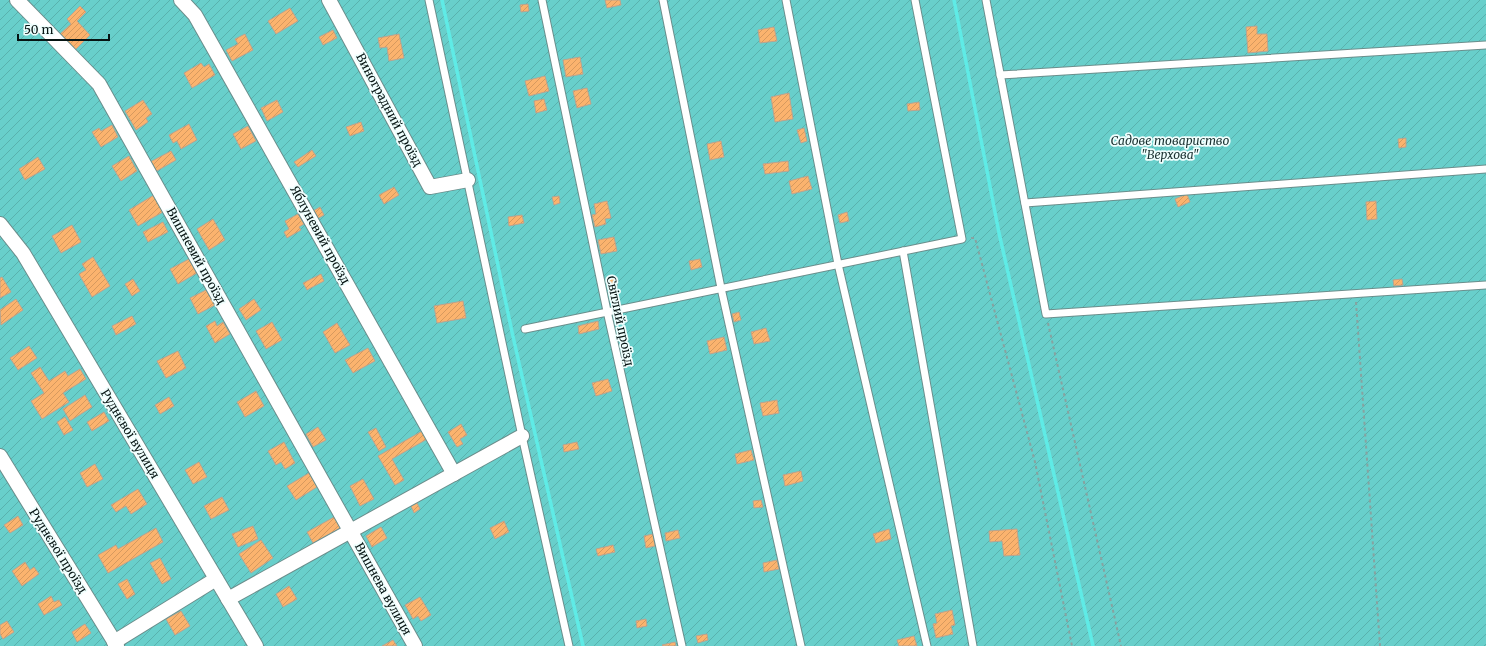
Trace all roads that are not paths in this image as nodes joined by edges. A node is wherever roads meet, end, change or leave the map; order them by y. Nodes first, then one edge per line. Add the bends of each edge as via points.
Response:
1 (17, 0) edge
2 (181, 0) edge
3 (329, 0) edge
4 (429, 0) edge
5 (542, 0) edge
6 (663, 0) edge
7 (786, 0) edge
8 (915, 0) edge
9 (986, 0) edge
10 (1486, 44) edge
11 (1000, 75) junction
12 (1486, 169) edge
13 (468, 180) junction
14 (1025, 203) junction
15 (0, 224) edge
16 (904, 251) junction
17 (838, 264) junction
18 (1486, 285) edge
19 (721, 288) junction
20 (606, 311) junction
21 (525, 329) dead end
22 (522, 436) junction
23 (0, 456) edge
24 (454, 474) junction
25 (351, 531) junction
26 (216, 579) junction
27 (228, 599) junction
28 (116, 644) edge
29 (256, 646) edge
30 (415, 646) edge
31 (569, 646) edge
32 (682, 646) edge
33 (801, 646) edge
34 (927, 646) edge
35 (973, 646) edge

1 - 25 street, Вишневий проїзд via 99,84
2 - 24 street, Яблуневий проїзд via 195,15
3 - 13 street, Виноградний проїзд via 430,186
4 - 13 lane
5 - 20 lane, Світлий проїзд
6 - 19 lane
7 - 17 lane
8 - 16 lane via 962,239
9 - 11 lane
10 - 11 lane
11 - 14 lane
12 - 14 lane
13 - 22 lane
14 - 18 lane via 1046,314
15 - 26 street, Руднєвої вулиця via 23,252
16 - 17 lane
16 - 35 lane
17 - 19 lane
17 - 34 lane
19 - 20 lane
19 - 33 lane
20 - 21 lane
20 - 32 lane, Світлий проїзд
22 - 24 street
22 - 31 lane
23 - 28 street, Руднєвої проїзд
24 - 25 street
25 - 27 street
25 - 30 street, Вишнева вулиця
26 - 27 street, Руднєвої вулиця
26 - 28 street
27 - 29 street, Руднєвої вулиця

